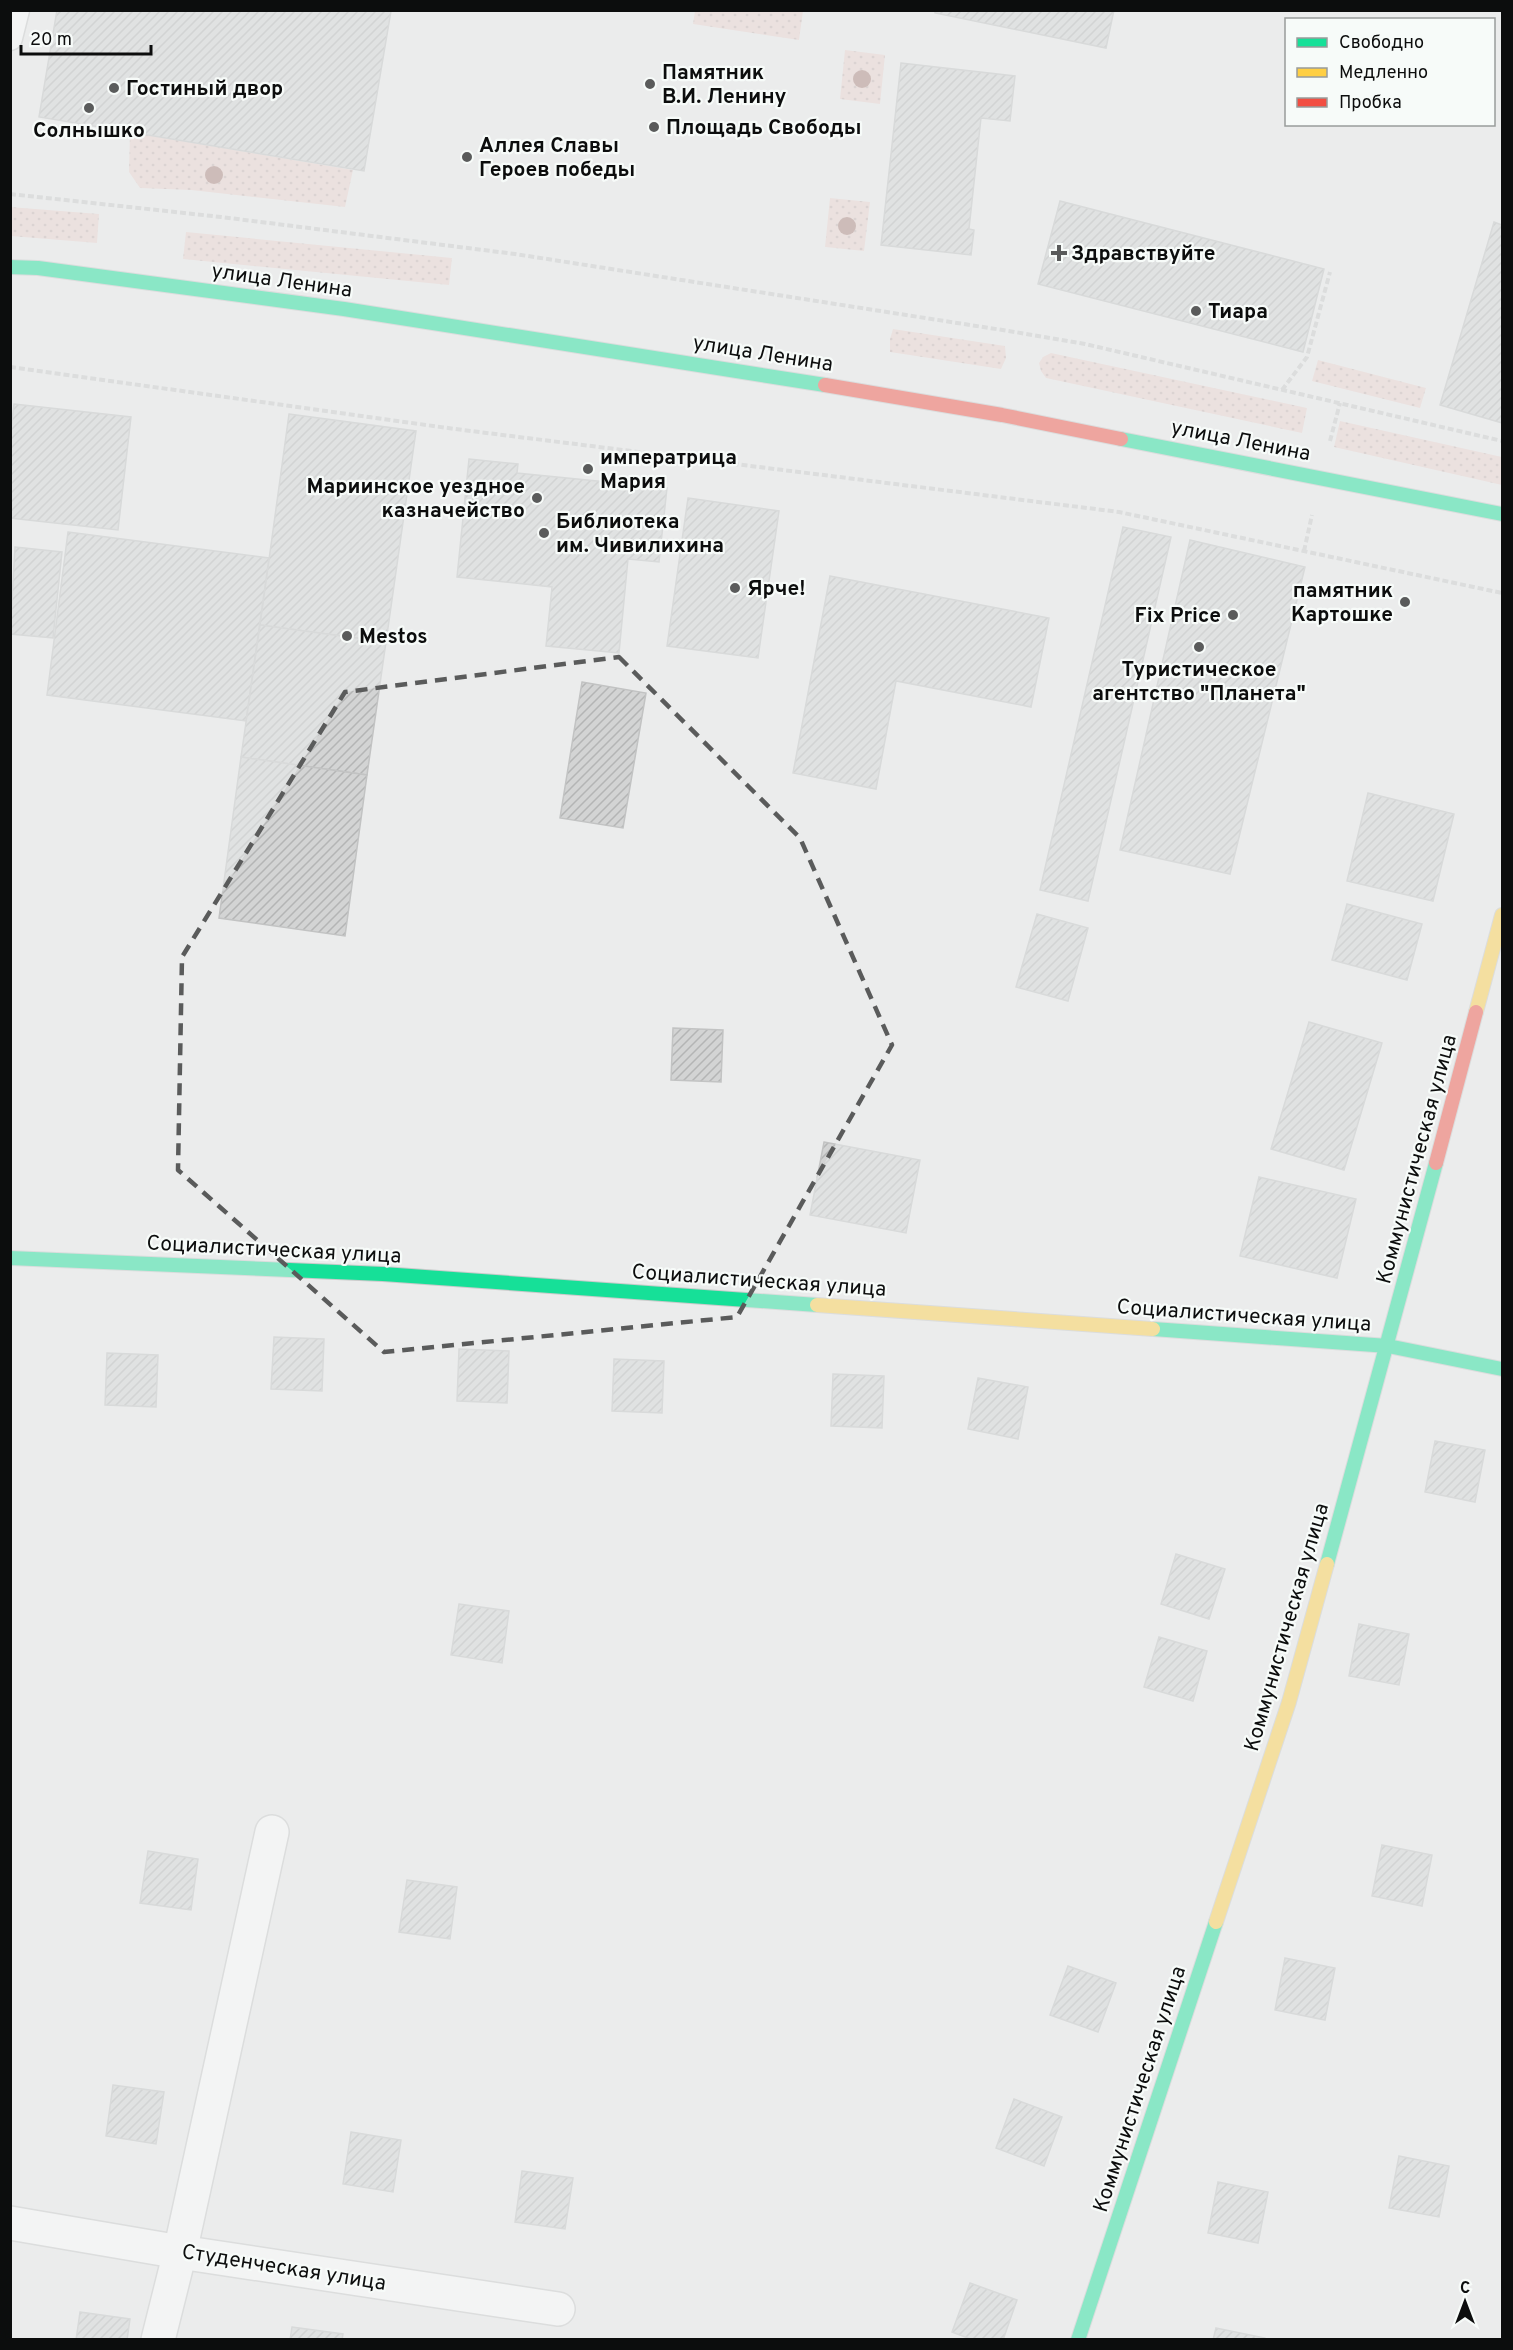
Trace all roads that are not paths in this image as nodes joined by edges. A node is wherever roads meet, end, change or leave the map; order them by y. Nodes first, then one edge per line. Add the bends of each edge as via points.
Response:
1 (16, 10) edge
2 (10, 38) edge
3 (10, 267) edge
4 (1503, 514) edge
5 (1503, 915) edge
6 (10, 1258) edge
7 (1388, 1346) junction
8 (1503, 1369) edge
9 (272, 1832) dead end
10 (10, 2223) edge
11 (180, 2252) junction
12 (558, 2310) dead end
13 (158, 2340) edge
14 (1078, 2340) edge

1 - 2 lane
3 - 4 street, улица Ленина via 344,309 710,365 1002,415
5 - 7 street, Коммунистическая улица
6 - 7 street, Социалистическая улица via 382,1274
7 - 8 street, Социалистическая улица
7 - 14 street, Коммунистическая улица via 1289,1702
9 - 11 street
10 - 11 street, Студенческая улица
11 - 12 street, Студенческая улица
11 - 13 street

